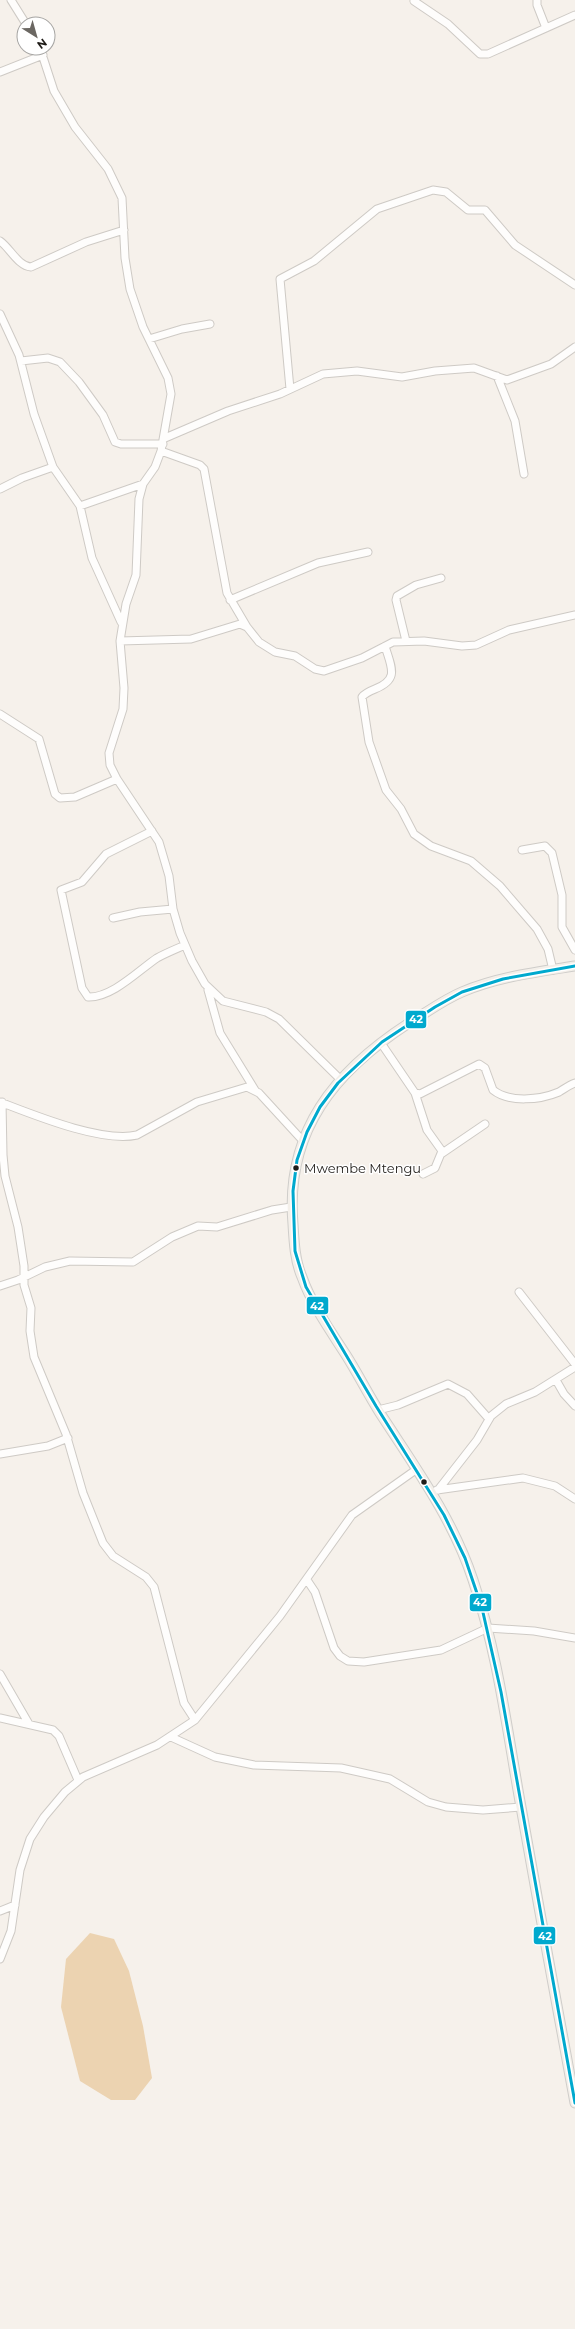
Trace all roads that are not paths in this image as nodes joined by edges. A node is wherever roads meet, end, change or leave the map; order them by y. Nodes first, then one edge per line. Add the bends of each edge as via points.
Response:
1 (11, 0) edge
2 (537, 0) edge
3 (414, 1) dead end
4 (575, 15) edge
5 (21, 16) edge
6 (546, 28) junction
7 (31, 56) edge
8 (43, 56) edge
9 (0, 72) edge
10 (124, 230) junction
11 (0, 241) edge
12 (575, 285) edge
13 (0, 314) edge
14 (210, 324) dead end
15 (149, 339) junction
16 (575, 347) edge
17 (21, 361) junction
18 (497, 376) junction
19 (290, 389) junction
20 (163, 445) junction
21 (53, 467) junction
22 (524, 474) dead end
23 (143, 484) junction
24 (0, 489) edge
25 (80, 506) junction
26 (368, 552) dead end
27 (441, 578) dead end
28 (230, 600) junction
29 (575, 615) edge
30 (122, 624) junction
31 (247, 627) junction
32 (120, 641) junction
33 (406, 641) junction
34 (385, 646) junction
35 (0, 714) edge
36 (0, 719) edge
37 (11, 721) junction
38 (117, 779) junction
39 (152, 830) junction
40 (522, 850) dead end
41 (173, 909) junction
42 (113, 918) dead end
43 (185, 945) junction
44 (575, 950) edge
45 (575, 966) edge
46 (553, 970) junction
47 (208, 990) junction
48 (381, 1042) junction
49 (340, 1079) junction
50 (575, 1083) edge
51 (255, 1090) junction
52 (415, 1093) junction
53 (1, 1102) edge
54 (485, 1124) dead end
55 (303, 1141) junction
56 (442, 1154) junction
57 (423, 1174) dead end
58 (291, 1208) junction
59 (24, 1278) junction
60 (0, 1286) edge
61 (519, 1292) dead end
62 (575, 1366) edge
63 (556, 1380) junction
64 (575, 1406) edge
65 (378, 1410) junction
66 (489, 1419) junction
67 (68, 1438) junction
68 (0, 1454) edge
69 (417, 1469) junction
70 (435, 1491) junction
71 (575, 1499) edge
72 (307, 1580) junction
73 (488, 1628) junction
74 (575, 1638) edge
75 (0, 1674) edge
76 (0, 1718) edge
77 (195, 1720) junction
78 (29, 1724) junction
79 (171, 1737) junction
80 (78, 1780) junction
81 (521, 1807) junction
82 (15, 1905) junction
83 (0, 1911) edge
84 (0, 1959) edge
85 (575, 2103) edge

1 - 5 street
2 - 6 street
3 - 6 street via 448,24 480,54 488,54
4 - 6 street
7 - 9 street
8 - 10 street via 54,91 68,117 92,147 116,185 124,204
10 - 11 street via 86,242 31,267 20,261
10 - 15 street via 130,289
12 - 19 street via 515,245 485,210 464,208 441,190 377,209 314,261 280,279
13 - 17 street
14 - 15 street
15 - 20 street via 169,384 170,403
16 - 18 street via 551,364 514,378 507,380
17 - 20 street via 48,358 60,362 79,382 103,415 115,442
17 - 21 street via 34,414
18 - 19 street via 474,368 435,371 402,378 357,371 323,374
18 - 22 street via 515,421
19 - 20 street via 228,411
20 - 23 street via 155,467
20 - 28 street via 200,465 206,473
21 - 24 street
21 - 25 street
23 - 25 street
23 - 30 street via 138,504 136,574
25 - 30 street via 92,558
26 - 28 street via 318,563
27 - 33 street via 416,585 397,596
28 - 31 street
29 - 33 street via 509,630 476,645 462,646 424,640
30 - 32 street
31 - 32 street via 233,625 200,637 178,641
31 - 34 street via 259,642 269,649 298,657 319,671 330,670
32 - 38 street via 123,709 109,753 110,765
33 - 34 street via 393,642
34 - 46 street via 392,670 390,680 384,686 362,697 367,734 386,790 401,809 417,837 431,846 471,861 500,886 537,928 548,949
35 - 37 street
36 - 37 street
37 - 38 street via 39,739 55,794 60,798 75,797
38 - 39 street
39 - 41 street via 163,852
39 - 43 street via 106,854 85,880 61,890 82,988 88,997 110,991 158,958
40 - 44 street via 545,846 551,851 562,895 562,927
41 - 42 street
41 - 43 street
43 - 47 street
45 - 46 main road
46 - 48 main road via 486,983 461,993
47 - 49 street via 223,1001 266,1012 279,1019
47 - 51 street via 220,1033
48 - 49 main road via 360,1058
48 - 52 street
49 - 55 main road via 321,1104
50 - 52 street via 555,1093 529,1099 515,1098 493,1090 485,1068 478,1064 424,1094
51 - 53 street via 244,1087 197,1102 137,1135 126,1137 80,1129
51 - 55 street
52 - 56 street via 427,1130 441,1148
53 - 59 street via 3,1155 18,1227
54 - 56 street
55 - 58 main road via 292,1181
56 - 57 street via 435,1168
58 - 59 street via 272,1210 217,1227 198,1226 172,1237 133,1262 70,1261 45,1267
58 - 65 main road via 294,1244 302,1278
59 - 60 street
59 - 67 street via 31,1308 30,1331 34,1357
61 - 62 street
62 - 63 street
63 - 64 street
63 - 66 street via 506,1404
65 - 66 street via 398,1405 448,1384 468,1394
65 - 69 main road
66 - 70 street via 477,1440
67 - 68 street via 48,1446
67 - 77 street via 83,1493 103,1543 113,1556 153,1584 184,1703
69 - 70 main road
69 - 72 street via 352,1515
70 - 71 street via 523,1478 555,1486
70 - 73 main road via 472,1576
72 - 73 street via 315,1592 334,1648 348,1661 364,1662 441,1650
72 - 77 street via 249,1656
73 - 74 street via 534,1631
73 - 81 main road via 504,1698
75 - 78 street
76 - 78 street
77 - 79 street
78 - 80 street via 52,1729 59,1736
79 - 80 street
79 - 81 street via 215,1757 254,1765 341,1768 390,1779 428,1802 446,1807 483,1810
80 - 82 street via 44,1817 30,1839 20,1870
81 - 85 main road
82 - 83 street
82 - 84 street via 10,1938

